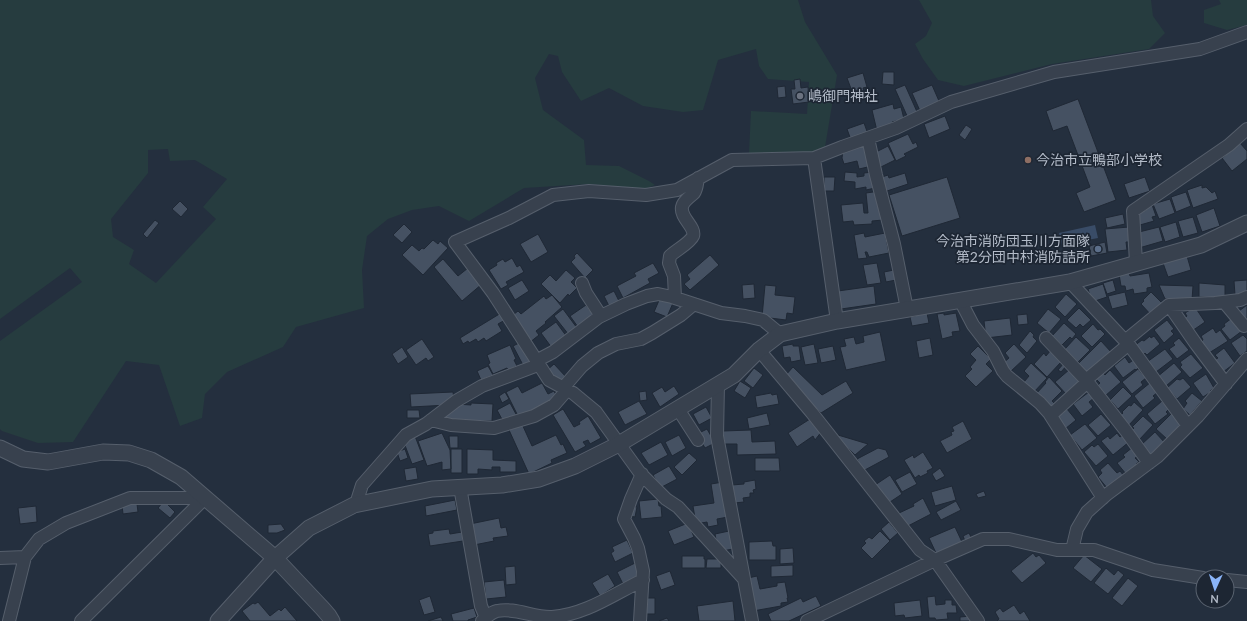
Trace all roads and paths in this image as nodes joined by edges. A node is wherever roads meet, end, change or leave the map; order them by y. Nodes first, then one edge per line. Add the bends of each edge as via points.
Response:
1 (1247, 32) edge
2 (1247, 129) edge
3 (868, 138) junction
4 (814, 158) junction
5 (698, 178) junction
6 (1247, 223) edge
7 (1136, 262) junction
8 (1070, 282) junction
9 (582, 283) dead end
10 (1247, 297) edge
11 (675, 298) junction
12 (960, 300) junction
13 (1224, 302) junction
14 (694, 304) junction
15 (1169, 305) junction
16 (907, 309) junction
17 (602, 316) junction
18 (837, 321) junction
19 (1244, 326) dead end
20 (780, 334) junction
21 (1046, 338) dead end
22 (1127, 342) junction
23 (759, 350) junction
24 (1247, 359) edge
25 (537, 363) junction
26 (1086, 380) junction
27 (718, 384) junction
28 (1226, 384) junction
29 (565, 389) junction
30 (678, 409) junction
31 (1051, 415) junction
32 (431, 420) junction
33 (1188, 426) junction
34 (698, 440) dead end
35 (619, 444) junction
36 (0, 448) edge
37 (1149, 463) junction
38 (642, 474) junction
39 (460, 487) junction
40 (205, 498) junction
41 (1103, 498) junction
42 (356, 504) junction
43 (1072, 550) junction
44 (25, 557) junction
45 (0, 558) edge
46 (275, 558) junction
47 (935, 560) junction
48 (1195, 577) edge
49 (744, 579) junction
50 (642, 580) junction
51 (1235, 581) edge
52 (1247, 582) edge
53 (484, 619) edge
54 (9, 621) edge
55 (81, 621) edge
56 (218, 621) edge
57 (332, 621) edge
58 (640, 621) edge
59 (752, 621) edge
60 (807, 621) edge
61 (978, 621) edge

1 - 3 street via 1200,49 1054,72 951,102
2 - 7 street via 1229,146 1133,211
3 - 4 street
3 - 16 street
4 - 5 street via 732,160
4 - 18 street
5 - 11 street via 695,192 682,206 682,213 694,234 670,256
5 - 25 street via 677,190 646,195 588,191 552,195 455,242 493,293
6 - 7 street via 1201,244
7 - 8 street
8 - 12 street
8 - 22 street
9 - 17 street
10 - 13 street
11 - 14 street
11 - 17 street via 658,294 647,296
12 - 16 street
12 - 31 street via 1003,371
13 - 15 street
13 - 19 street
14 - 20 street via 721,313 763,320
14 - 29 street via 681,315 641,339 616,344 598,353 582,366
15 - 22 street
15 - 28 street
16 - 18 street
17 - 25 street
18 - 20 street
20 - 23 street
21 - 26 street
22 - 26 street
22 - 33 street
23 - 27 street via 734,375
23 - 47 street via 920,550
24 - 28 street
25 - 29 street via 549,380
25 - 32 street via 482,386
26 - 31 street via 1084,385
26 - 37 street
27 - 30 street
27 - 49 street via 717,436
28 - 33 street
29 - 32 street via 554,405 534,416 494,428 451,425
29 - 35 street via 596,412
30 - 34 street
30 - 35 street
31 - 41 street
32 - 42 street via 406,435 362,485
33 - 37 street
35 - 38 street
35 - 39 street via 575,466 539,479 502,485
36 - 40 street via 23,459 48,462 103,452 129,453 151,460 181,476
37 - 41 street
38 - 49 street via 678,508
38 - 50 street via 624,519 638,548 643,571
39 - 42 street via 432,489
39 - 53 street
40 - 44 street via 130,498 66,523 38,539
40 - 46 street
40 - 55 street
41 - 43 street via 1087,512 1077,529
42 - 46 street via 309,528
43 - 47 street via 1057,550 1009,539 983,539
43 - 48 street via 1094,550 1152,570
44 - 45 street
44 - 54 street
46 - 56 street
46 - 57 street
47 - 60 street
47 - 61 street
49 - 59 street
50 - 53 street via 593,606 571,614 551,617 497,611
50 - 58 street
51 - 52 street

